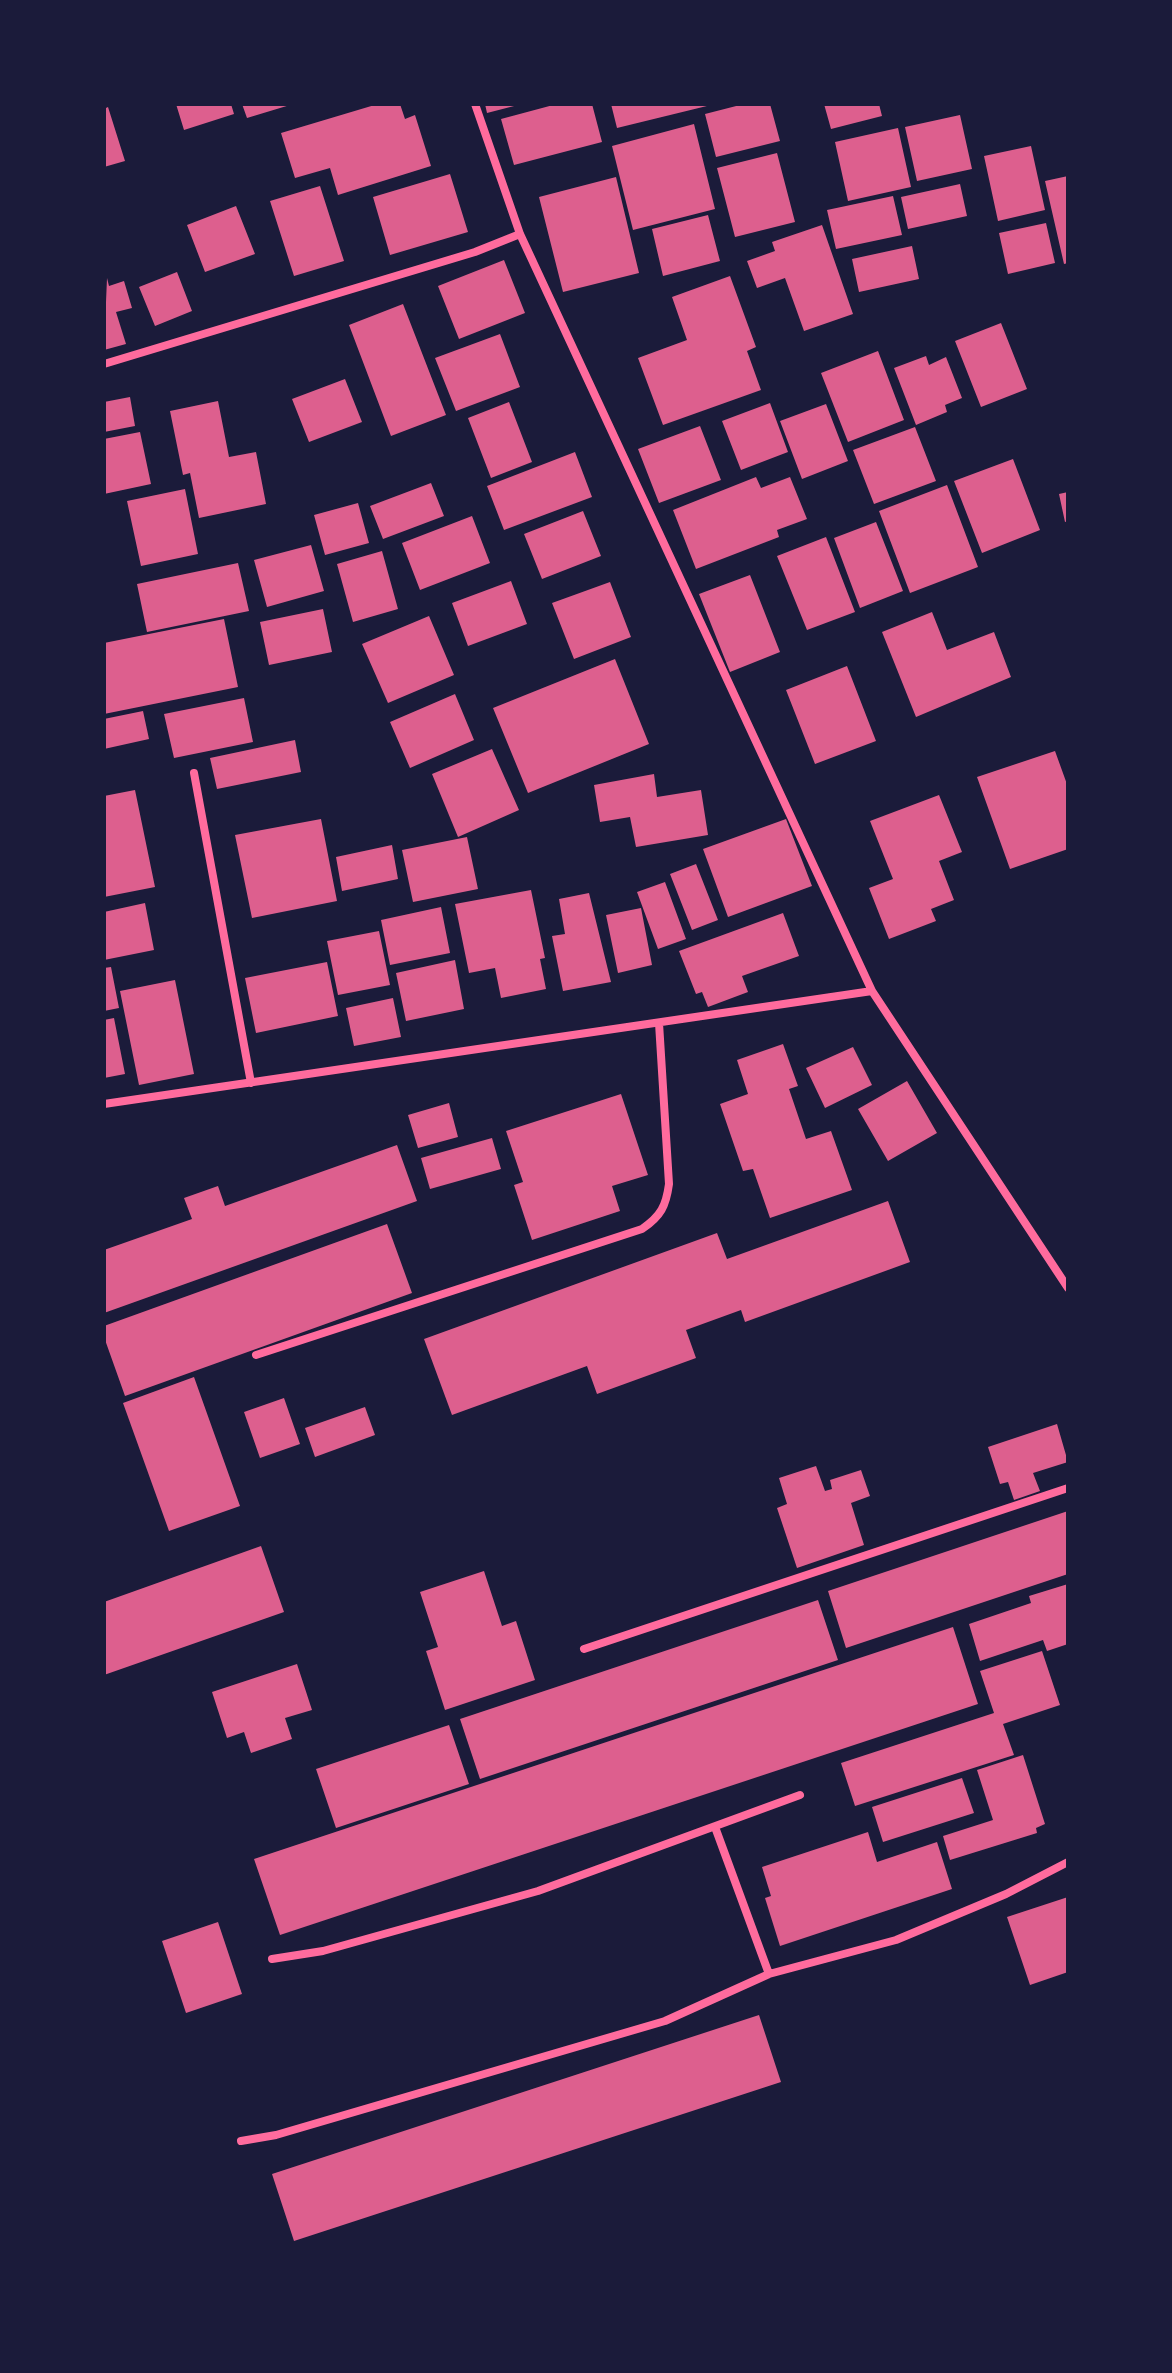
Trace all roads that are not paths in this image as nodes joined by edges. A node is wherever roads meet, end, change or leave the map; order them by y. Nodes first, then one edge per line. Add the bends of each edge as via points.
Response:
1 (475, 104) edge
2 (520, 234) junction
3 (104, 364) edge
4 (194, 773) dead end
5 (872, 991) junction
6 (659, 1023) junction
7 (251, 1083) junction
8 (104, 1104) edge
9 (1068, 1288) edge
10 (256, 1355) dead end
11 (1068, 1488) edge
12 (584, 1649) dead end
13 (800, 1795) dead end
14 (715, 1827) junction
15 (1068, 1862) edge
16 (272, 1959) dead end
17 (769, 1974) junction
18 (241, 2141) dead end

1 - 2 street
2 - 3 street
2 - 5 street
4 - 7 street
5 - 6 street
5 - 9 street
6 - 7 street
6 - 10 street via 669,1184 658,1218 642,1229
7 - 8 street
11 - 12 street
13 - 14 street
14 - 16 street via 538,1891 323,1951
14 - 17 street
15 - 17 street via 896,1940
17 - 18 street via 665,2021

